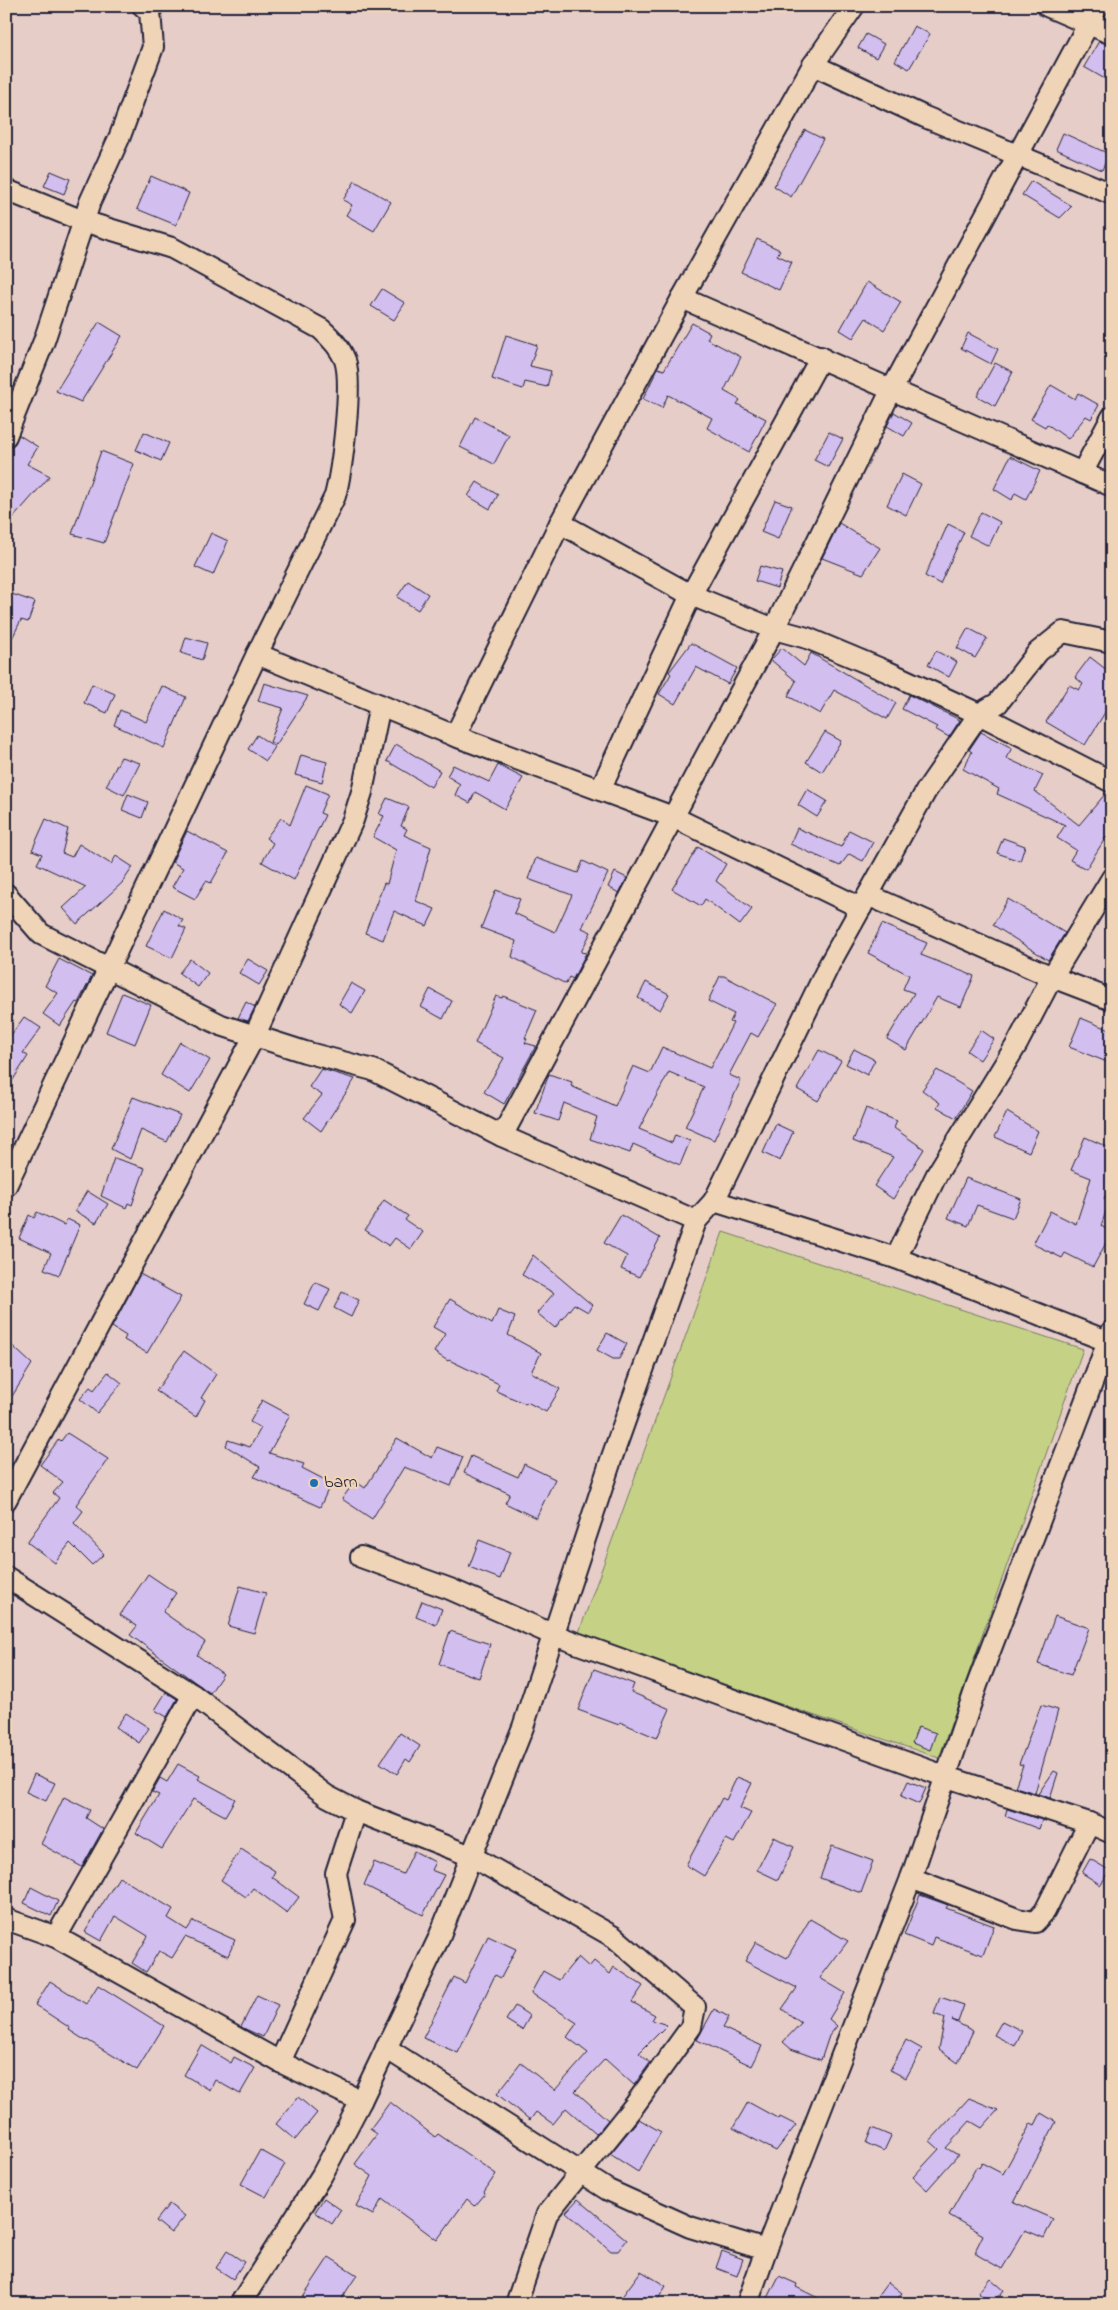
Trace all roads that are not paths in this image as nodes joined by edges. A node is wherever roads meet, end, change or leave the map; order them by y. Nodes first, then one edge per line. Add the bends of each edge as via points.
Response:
1 (143, 6) edge
2 (854, 6) edge
3 (1047, 6) edge
4 (1098, 6) edge
5 (1089, 24) junction
6 (1112, 34) edge
7 (813, 65) junction
8 (1019, 156) junction
9 (6, 190) edge
10 (1112, 194) edge
11 (83, 221) junction
12 (682, 298) junction
13 (821, 357) junction
14 (892, 389) junction
15 (11, 411) edge
16 (1112, 417) edge
17 (6, 436) edge
18 (1082, 473) junction
19 (1112, 486) edge
20 (560, 523) junction
21 (690, 595) junction
22 (774, 629) junction
23 (1112, 642) edge
24 (257, 654) junction
25 (380, 705) junction
26 (979, 714) junction
27 (455, 736) junction
28 (1112, 782) edge
29 (600, 790) junction
30 (673, 817) junction
31 (1112, 878) edge
32 (6, 894) edge
33 (864, 901) junction
34 (110, 970) junction
35 (1052, 977) junction
36 (1112, 1000) edge
37 (255, 1035) junction
38 (502, 1136) junction
39 (6, 1186) edge
40 (714, 1201) junction
41 (696, 1221) junction
42 (896, 1258) junction
43 (1110, 1338) edge
44 (6, 1500) edge
45 (361, 1557) dead end
46 (6, 1577) edge
47 (554, 1635) junction
48 (193, 1695) junction
49 (944, 1776) junction
50 (356, 1811) junction
51 (1089, 1823) junction
52 (1112, 1833) edge
53 (471, 1856) junction
54 (911, 1878) junction
55 (6, 1918) edge
56 (56, 1937) junction
57 (386, 2048) junction
58 (280, 2062) junction
59 (361, 2101) junction
60 (580, 2174) junction
61 (766, 2250) junction
62 (240, 2304) edge
63 (516, 2304) edge
64 (747, 2304) edge

1 - 11 street via 150,12 153,47 120,136
2 - 7 street
3 - 5 street
4 - 5 street
5 - 6 street
5 - 8 street
7 - 8 street
7 - 12 street
8 - 10 street
8 - 14 street
9 - 11 street
11 - 15 street via 44,341
11 - 24 street via 172,248 321,330 339,348 344,360 348,373 341,475 335,496
12 - 13 street
12 - 20 street
13 - 14 street
13 - 21 street
14 - 18 street
14 - 22 street
15 - 17 street
16 - 18 street
18 - 19 street
20 - 21 street
20 - 27 street
21 - 22 street
21 - 29 street
22 - 26 street via 807,638
22 - 30 street
23 - 26 street via 1062,632 1038,652 998,703
24 - 25 street
24 - 34 street
25 - 27 street
25 - 37 street via 353,820
26 - 28 street
26 - 33 street via 926,791
27 - 29 street
29 - 30 street
30 - 33 street
30 - 38 street
31 - 35 street
32 - 34 street via 42,934
33 - 35 street
33 - 40 street
34 - 37 street via 221,1025
34 - 39 street
35 - 36 street
35 - 42 street via 1017,1044 937,1174
37 - 38 street via 373,1070
37 - 44 street
38 - 41 street
40 - 41 street
40 - 42 street
41 - 47 street via 612,1457
42 - 43 street
43 - 49 street
45 - 47 street via 450,1589
46 - 48 street
47 - 49 street
47 - 53 street via 523,1727
48 - 50 street via 327,1796
48 - 56 street
49 - 51 street
49 - 54 street
50 - 53 street
50 - 58 street via 336,1873 345,1920
51 - 52 street
51 - 54 street via 1045,1911 1035,1922 1017,1919
53 - 57 street via 438,1940
53 - 60 street via 614,1937 695,2007 691,2028
54 - 61 street
55 - 56 street
56 - 58 street
57 - 59 street
57 - 60 street
58 - 59 street
59 - 62 street via 322,2175
60 - 61 street via 690,2227
60 - 63 street via 547,2214
61 - 64 street

